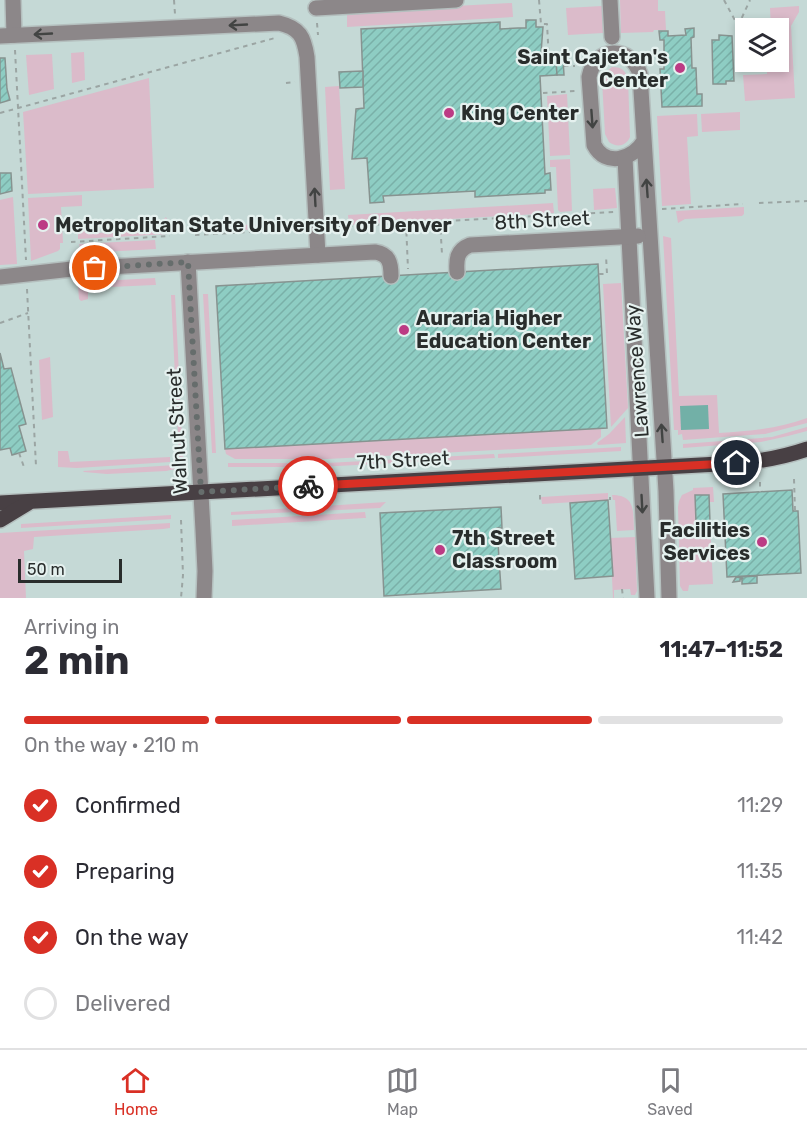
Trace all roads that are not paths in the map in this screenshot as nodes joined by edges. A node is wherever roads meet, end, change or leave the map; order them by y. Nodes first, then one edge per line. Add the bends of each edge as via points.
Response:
1 (13, 0) edge
2 (456, 0) edge
3 (610, 0) edge
4 (316, 8) dead end
5 (612, 37) dead end
6 (10, 40) edge
7 (644, 141) junction
8 (625, 158) junction
9 (650, 235) junction
10 (629, 236) junction
11 (318, 255) junction
12 (188, 262) junction
13 (457, 272) dead end
14 (391, 276) dead end
15 (0, 277) edge
16 (807, 449) edge
17 (664, 466) junction
18 (640, 468) junction
19 (201, 492) junction
20 (31, 501) junction
21 (0, 503) edge
22 (0, 520) edge
23 (204, 598) edge
24 (647, 598) edge
25 (669, 598) edge

1 - 6 street
2 - 4 street
3 - 5 street
11 -> 6 street via 307,57 305,42 290,25
7 - 8 street
7 -> 8 street, Lawrence Way via 638,68 626,55 601,57 589,76 594,145 610,158
9 -> 7 street, Lawrence Way
8 - 10 street, Lawrence Way
9 - 10 street, 8th Street
17 -> 9 street, Lawrence Way
10 - 13 street, 8th Street via 470,245 457,256
10 - 18 street, Lawrence Way
11 - 12 street
11 - 14 street via 384,254
12 - 15 street
12 - 19 street, Walnut Street
16 - 17 main road, 7th Street via 763,461
17 - 18 main road, 7th Street
17 - 25 street, Lawrence Way
18 - 19 main road, 7th Street
18 -> 24 street, Lawrence Way
19 - 20 main road, 7th Street
19 - 23 street, Walnut Street
20 - 21 main road, 7th Street
20 - 22 main road

